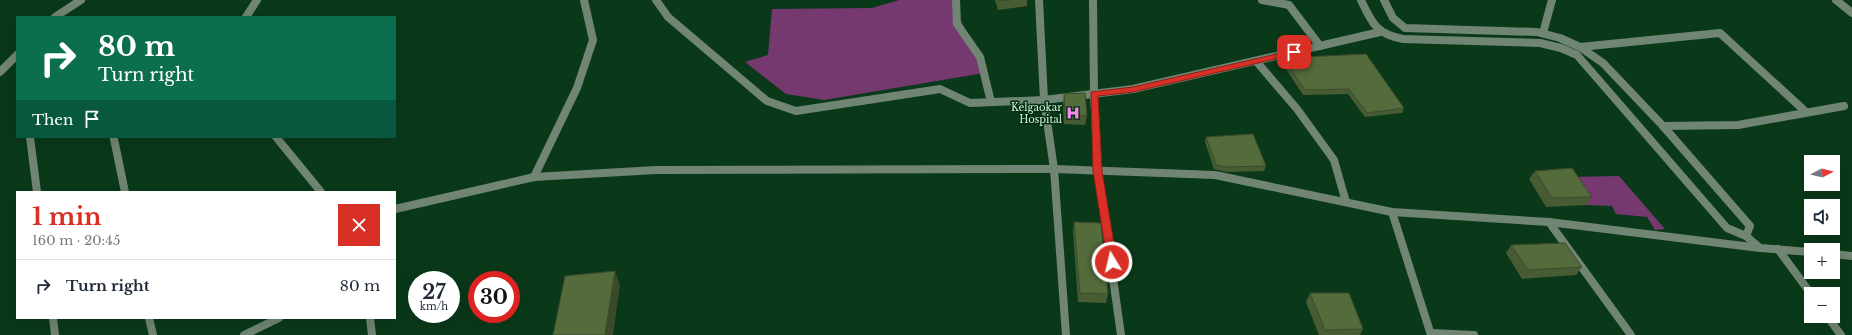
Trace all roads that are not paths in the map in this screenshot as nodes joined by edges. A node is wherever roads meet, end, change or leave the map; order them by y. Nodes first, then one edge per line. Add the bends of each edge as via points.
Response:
1 (81, 0) edge
2 (257, 0) edge
3 (584, 0) edge
4 (656, 0) edge
5 (956, 0) edge
6 (1039, 0) edge
7 (1093, 0) edge
8 (1262, 0) edge
9 (1361, 0) edge
10 (1384, 0) edge
11 (1552, 0) edge
12 (1836, 0) edge
13 (1852, 13) edge
14 (57, 16) edge
15 (247, 16) edge
16 (1380, 32) junction
17 (1543, 33) junction
18 (1320, 46) junction
19 (1580, 46) junction
20 (16, 56) edge
21 (1256, 61) junction
22 (0, 72) edge
23 (1094, 94) junction
24 (1044, 100) junction
25 (991, 102) junction
26 (1844, 106) dead end
27 (1806, 112) junction
28 (1663, 126) junction
29 (30, 138) edge
30 (277, 138) edge
31 (114, 139) dead end
32 (1054, 169) junction
33 (1098, 171) junction
34 (534, 177) junction
35 (37, 191) edge
36 (124, 191) edge
37 (320, 191) edge
38 (1346, 202) junction
39 (396, 209) edge
40 (1392, 212) junction
41 (1549, 222) junction
42 (1746, 236) junction
43 (1760, 248) junction
44 (1778, 249) junction
45 (1804, 251) edge
46 (1840, 255) edge
47 (1852, 256) edge
48 (1806, 287) edge
49 (53, 319) edge
50 (149, 319) edge
51 (276, 319) edge
52 (370, 319) edge
53 (1832, 323) edge
54 (1431, 334) edge
55 (55, 335) edge
56 (153, 335) edge
57 (244, 335) edge
58 (372, 335) edge
59 (1066, 335) edge
60 (1121, 335) edge
61 (1474, 335) edge
62 (1631, 335) edge
63 (1841, 335) edge

1 - 14 street
2 - 15 street
3 - 34 street via 593,40 577,88
4 - 25 street via 668,18 768,101 796,111 940,89 970,103
5 - 25 street via 957,24 980,57
6 - 24 street
7 - 23 street
8 - 18 street via 1289,5
9 - 16 street
10 - 17 street via 1393,18 1405,28
11 - 17 street
12 - 13 street
16 - 18 street
16 - 42 street via 1386,36 1403,38 1540,43 1577,55 1727,228
17 - 19 street
18 - 21 street
19 - 27 street via 1720,33
19 - 28 street via 1603,63
20 - 22 street
21 - 23 street via 1133,89
21 - 38 street via 1297,109 1334,160
23 - 24 street
23 - 33 street
24 - 25 street
24 - 32 street
26 - 27 street
27 - 28 street via 1738,125
28 - 42 street via 1750,226
29 - 35 street
30 - 37 street
31 - 36 street
32 - 33 street
32 - 34 street via 656,170
32 - 59 street
33 - 38 street via 1215,175
33 - 60 street
34 - 39 street
38 - 40 street
40 - 41 street
40 - 54 street
41 - 43 street
41 - 62 street
42 - 43 street
43 - 44 street
44 - 45 street
44 - 48 street
46 - 47 street
49 - 55 street
50 - 56 street
51 - 57 street
52 - 58 street
53 - 63 street
54 - 61 street

